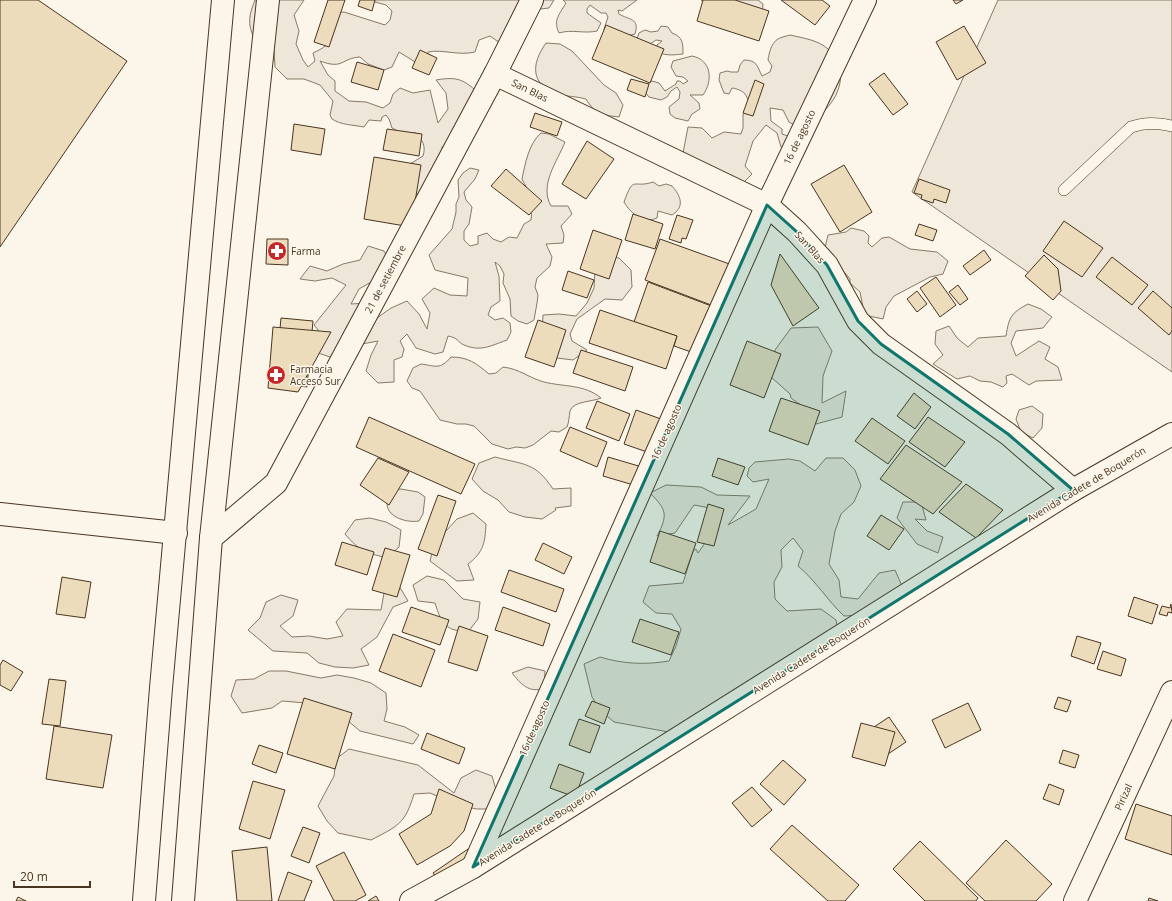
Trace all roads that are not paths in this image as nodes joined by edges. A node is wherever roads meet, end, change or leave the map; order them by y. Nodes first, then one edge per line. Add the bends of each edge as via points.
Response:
1 (223, 0) edge
2 (268, 0) edge
3 (532, 0) edge
4 (865, 0) edge
5 (495, 74) junction
6 (1172, 126) edge
7 (1064, 190) dead end
8 (767, 205) junction
9 (1172, 434) edge
10 (1073, 490) junction
11 (0, 514) edge
12 (176, 533) junction
13 (211, 538) junction
14 (161, 688) junction
15 (1172, 692) edge
16 (473, 867) junction
17 (452, 879) junction
18 (144, 901) edge
19 (156, 901) edge
20 (183, 901) edge
21 (411, 901) edge
22 (442, 901) edge
23 (1075, 901) edge

1 - 12 main road
2 - 13 main road
3 - 5 main road, 21 de setiembre
4 - 8 main road, 16 de agosto
5 - 8 main road, San Blas
5 - 13 main road, 21 de setiembre via 276,483
6 - 7 lane via 1155,122 1131,127
8 - 10 main road, San Blas via 798,232 826,265 858,321 881,344 1008,434
8 - 16 main road, 16 de agosto
9 - 10 main road, Avenida Cadete de Boquerón
10 - 16 main road, Avenida Cadete de Boquerón
11 - 12 main road
12 - 14 main road
13 - 20 main road
14 - 18 main road
14 - 19 main road via 165,786
15 - 23 main road, Pirizal
16 - 17 main road, Avenida Cadete de Boquerón
17 - 21 main road, Avenida Cadete de Boquerón
17 - 22 main road

